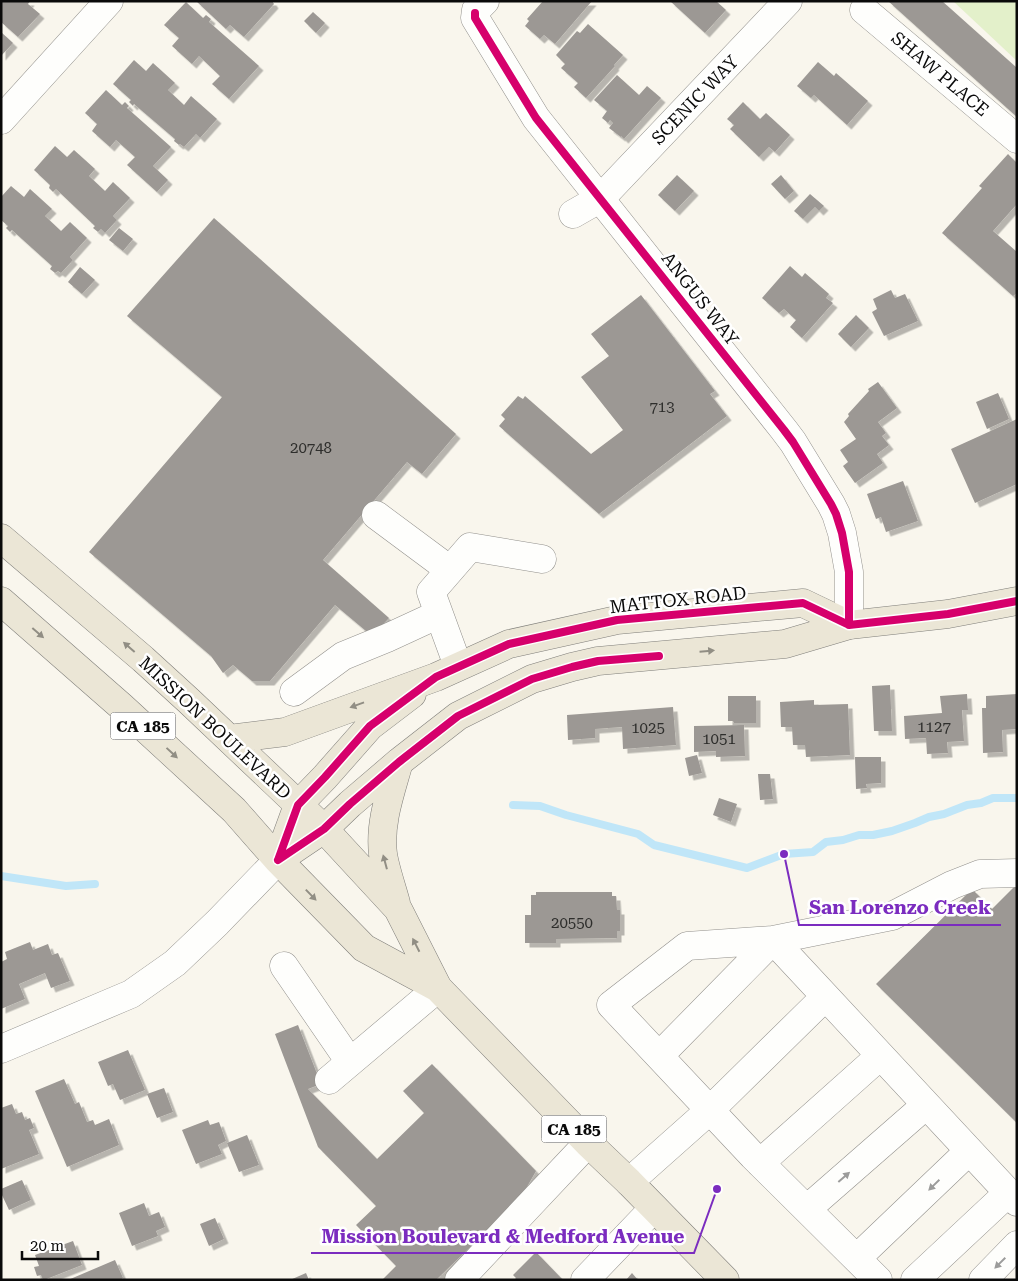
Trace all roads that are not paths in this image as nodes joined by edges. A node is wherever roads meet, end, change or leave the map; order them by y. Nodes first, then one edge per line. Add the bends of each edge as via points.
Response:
1 (109, 1) edge
2 (788, 1) edge
3 (480, 7) edge
4 (864, 10) dead end
5 (1, 120) edge
6 (1017, 139) edge
7 (601, 198) junction
8 (573, 214) dead end
9 (376, 515) dead end
10 (1, 538) edge
11 (542, 559) dead end
12 (450, 570) junction
13 (1, 601) edge
14 (1017, 601) edge
15 (439, 614) junction
16 (849, 625) junction
17 (447, 671) junction
18 (294, 692) dead end
19 (229, 739) junction
20 (399, 762) junction
21 (298, 806) junction
22 (324, 829) junction
23 (278, 860) junction
24 (1017, 873) edge
25 (398, 909) junction
26 (773, 940) junction
27 (284, 966) dead end
28 (438, 988) junction
29 (825, 997) junction
30 (1, 1049) edge
31 (660, 1056) junction
32 (880, 1056) junction
33 (350, 1062) junction
34 (329, 1080) dead end
35 (926, 1106) junction
36 (710, 1110) junction
37 (588, 1143) junction
38 (969, 1151) junction
39 (760, 1163) junction
40 (629, 1182) junction
41 (1012, 1198) edge
42 (654, 1208) junction
43 (807, 1209) junction
44 (1017, 1246) edge
45 (857, 1258) junction
46 (458, 1280) edge
47 (585, 1280) edge
48 (725, 1280) edge
49 (878, 1280) edge
50 (915, 1280) edge
51 (983, 1280) edge

1 - 5 street
2 - 7 street, SCENIC WAY
3 - 7 street, ANGUS WAY via 475,18 536,118
4 - 6 street, SHAW PLACE
7 - 8 street, SCENIC WAY
7 - 16 street, ANGUS WAY via 784,430 831,504 842,533 850,572
9 - 12 street
19 -> 10 main road, MISSION BOULEVARD / CA 185 via 143,659
11 - 12 street via 470,547
12 - 15 street via 431,592
13 -> 23 main road, MISSION BOULEVARD / CA 185 via 234,810
14 - 16 main road via 948,614
15 - 17 street
15 - 18 street via 342,656
16 - 17 main road, MATTOX ROAD via 803,603 617,620 509,644
20 -> 16 main road via 458,716 532,679 598,662 785,644
17 -> 19 main road, MATTOX ROAD via 285,732
17 - 21 main road, MATTOX ROAD via 370,726
19 - 21 main road, MISSION BOULEVARD / CA 185
20 - 22 main road
25 -> 20 main road via 383,854 383,833
21 - 22 main road, MISSION BOULEVARD / CA 185
21 - 23 main road, MATTOX ROAD
22 - 23 main road
22 - 25 main road, MISSION BOULEVARD / CA 185
23 -> 28 main road, MISSION BOULEVARD / CA 185 via 364,948
23 - 30 street via 174,963 130,994
24 - 26 street via 980,874 892,916
28 -> 25 main road, MISSION BOULEVARD / CA 185
26 - 29 street
26 - 31 street
26 - 31 street via 687,946 611,1005
27 - 33 street
28 - 33 street
28 - 37 main road, MISSION BOULEVARD / CA 185
29 - 32 street
29 - 36 street
31 - 36 street
32 - 35 street
32 - 39 street
33 - 34 street
35 - 38 street
43 -> 35 street
36 - 39 street
36 - 40 street
37 - 40 main road, MISSION BOULEVARD / CA 185
37 - 46 street
38 - 41 street
38 -> 45 street
39 - 43 street
40 - 42 main road, MISSION BOULEVARD / CA 185
41 - 50 street
42 - 47 street
42 - 48 main road, MISSION BOULEVARD / CA 185
43 - 45 street
44 -> 51 street
45 - 49 street

